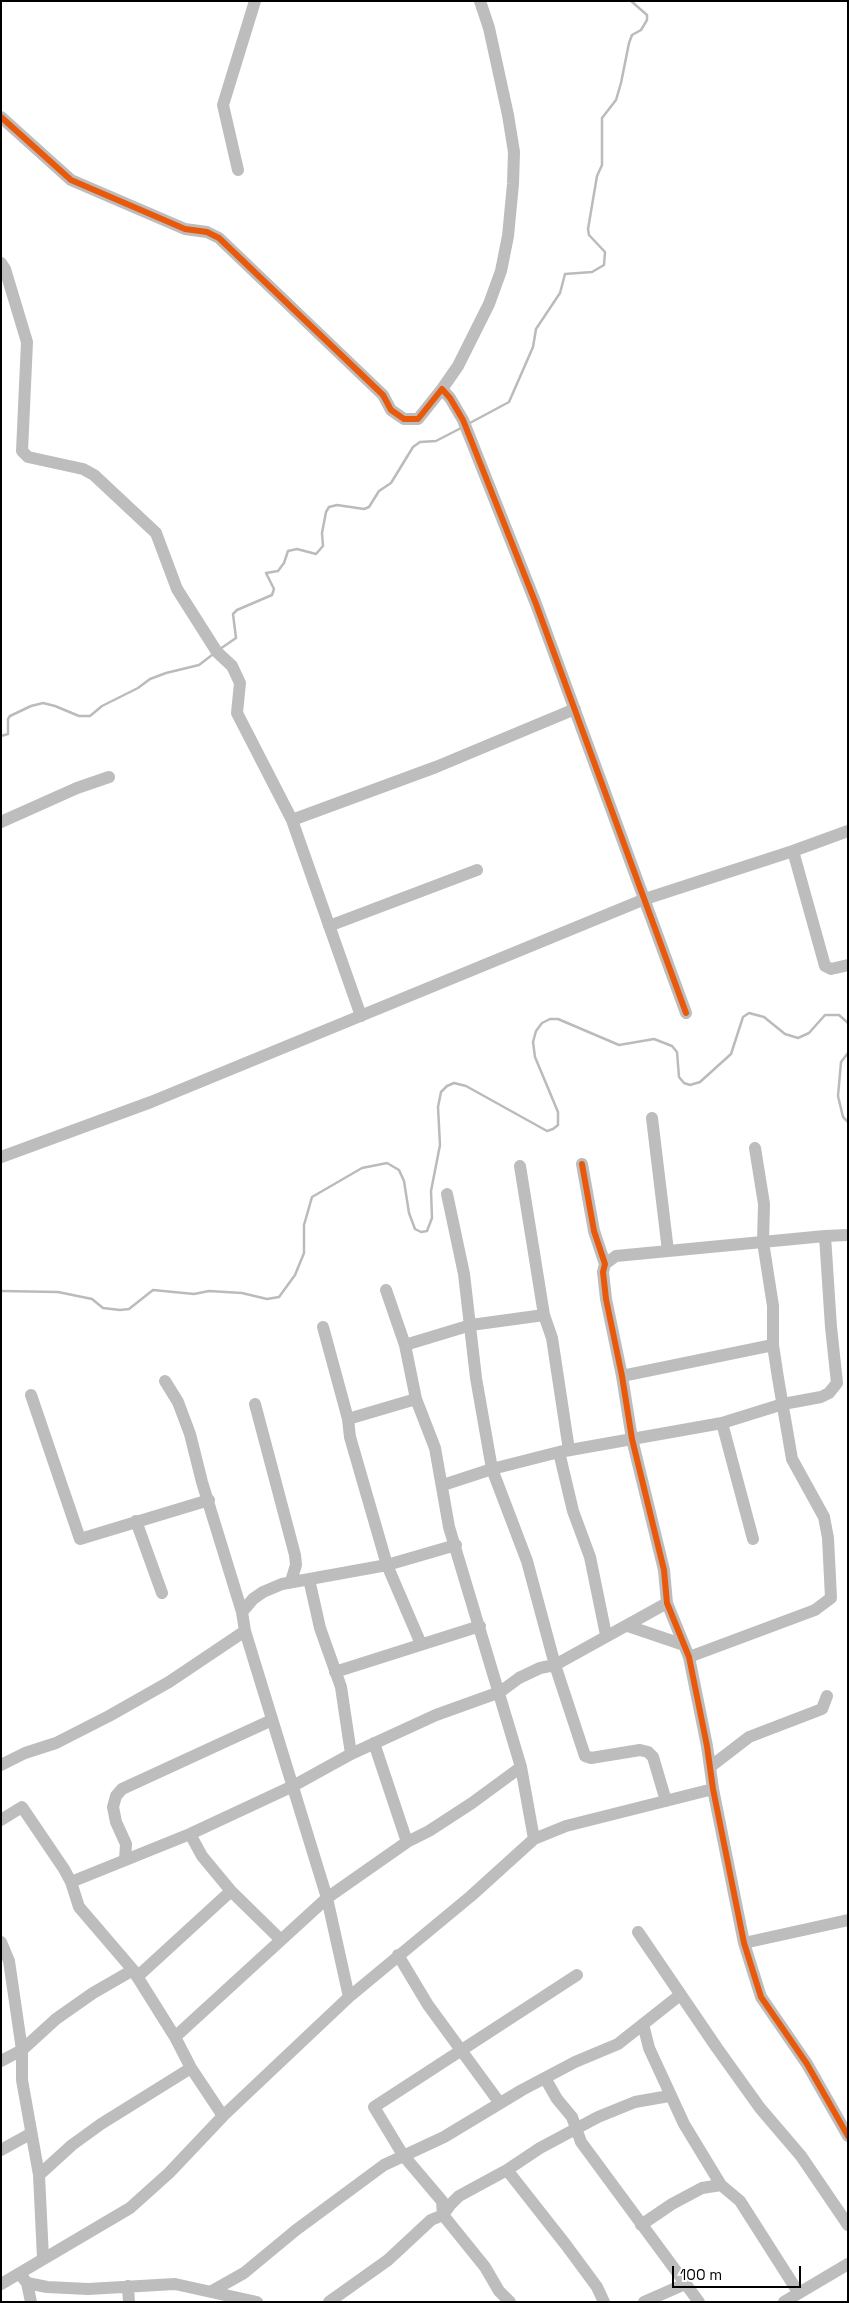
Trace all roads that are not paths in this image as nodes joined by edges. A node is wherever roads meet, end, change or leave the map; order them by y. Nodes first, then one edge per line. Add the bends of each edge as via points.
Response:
1 (255, 1) edge
2 (480, 1) edge
3 (1, 117) edge
4 (238, 170) dead end
5 (1, 264) edge
6 (442, 390) junction
7 (575, 709) junction
8 (109, 777) dead end
9 (292, 820) junction
10 (1, 822) edge
11 (848, 832) edge
12 (793, 852) junction
13 (477, 870) dead end
14 (645, 899) junction
15 (329, 926) junction
16 (848, 964) edge
17 (686, 1013) dead end
18 (361, 1016) junction
19 (652, 1118) dead end
20 (755, 1148) dead end
21 (1, 1157) edge
22 (582, 1164) dead end
23 (520, 1166) dead end
24 (447, 1194) dead end
25 (848, 1235) edge
26 (825, 1236) junction
27 (763, 1242) junction
28 (668, 1251) junction
29 (605, 1264) junction
30 (386, 1290) dead end
31 (544, 1315) junction
32 (471, 1325) junction
33 (323, 1327) dead end
34 (405, 1345) junction
35 (773, 1345) junction
36 (622, 1376) junction
37 (165, 1381) dead end
38 (31, 1395) dead end
39 (416, 1399) junction
40 (255, 1404) dead end
41 (783, 1404) junction
42 (348, 1419) junction
43 (722, 1423) junction
44 (632, 1439) junction
45 (564, 1451) junction
46 (492, 1469) junction
47 (443, 1485) junction
48 (209, 1500) junction
49 (136, 1521) junction
50 (753, 1539) dead end
51 (456, 1545) junction
52 (387, 1565) junction
53 (309, 1579) junction
54 (292, 1581) junction
55 (162, 1593) dead end
56 (667, 1603) junction
57 (242, 1612) junction
58 (480, 1626) junction
59 (628, 1626) junction
60 (245, 1631) junction
61 (606, 1634) junction
62 (421, 1644) junction
63 (686, 1651) junction
64 (555, 1665) junction
65 (335, 1672) junction
66 (500, 1692) junction
67 (827, 1696) dead end
68 (272, 1720) junction
69 (374, 1743) junction
70 (352, 1754) junction
71 (1, 1765) edge
72 (521, 1766) junction
73 (710, 1767) junction
74 (293, 1786) junction
75 (713, 1789) junction
76 (666, 1801) junction
77 (1, 1820) edge
78 (190, 1834) junction
79 (534, 1839) junction
80 (406, 1842) junction
81 (125, 1860) junction
82 (71, 1882) junction
83 (231, 1891) junction
84 (327, 1898) junction
85 (848, 1921) edge
86 (638, 1932) dead end
87 (281, 1940) junction
88 (1, 1942) edge
89 (744, 1943) junction
90 (398, 1955) junction
91 (135, 1974) junction
92 (577, 1975) dead end
93 (680, 1995) junction
94 (349, 1997) junction
95 (644, 2024) junction
96 (175, 2037) junction
97 (22, 2050) junction
98 (463, 2051) junction
99 (1, 2061) edge
100 (191, 2068) junction
101 (545, 2078) junction
102 (670, 2096) junction
103 (499, 2102) junction
104 (223, 2116) junction
105 (576, 2129) junction
106 (30, 2134) junction
107 (848, 2136) edge
108 (1, 2150) edge
109 (403, 2155) junction
110 (507, 2170) junction
111 (39, 2175) junction
112 (721, 2185) junction
113 (444, 2216) junction
114 (641, 2225) junction
115 (848, 2225) edge
116 (43, 2258) junction
117 (848, 2264) edge
118 (23, 2278) junction
119 (1, 2284) edge
120 (686, 2284) junction
121 (128, 2286) junction
122 (212, 2291) junction
123 (798, 2292) junction
124 (651, 2300) edge
125 (31, 2302) edge
126 (129, 2302) edge
127 (222, 2302) edge
128 (257, 2302) edge
129 (329, 2302) edge
130 (510, 2302) edge
131 (604, 2302) edge
132 (699, 2302) edge
133 (784, 2302) edge

1 - 4 street via 223,105
2 - 6 street via 489,28 514,152 508,236 501,271 489,304 458,366
3 - 6 street via 71,180 185,229 207,232 219,238 383,396 391,410 404,419 418,419
5 - 9 street via 6,269 27,342 22,451 28,457 89,472 152,528 177,589 217,652 232,666 240,683 237,712
6 - 7 street via 464,420
7 - 9 street via 436,767
7 - 14 street
8 - 10 street
9 - 15 street
11 - 12 street
12 - 14 street
12 - 16 street via 826,966
13 - 15 street
14 - 17 street
14 - 18 street
15 - 18 street
18 - 21 street via 151,1102
19 - 28 street
20 - 27 street via 764,1204
22 - 29 street via 594,1231
23 - 31 street
24 - 32 street
25 - 26 street
26 - 27 street
26 - 41 street via 837,1383 821,1397
27 - 28 street
27 - 35 street via 773,1306
28 - 29 street via 616,1256
29 - 36 street via 606,1300
30 - 34 street
31 - 32 street
31 - 45 street via 552,1338
32 - 34 street
32 - 46 street via 476,1378
33 - 42 street
34 - 39 street
35 - 36 street
35 - 41 street
36 - 44 street
37 - 48 street via 178,1402 190,1434
38 - 49 street via 80,1539
39 - 42 street
39 - 47 street via 432,1439
40 - 54 street via 295,1555
41 - 43 street
41 - 63 street via 792,1459 824,1517 831,1598 816,1610
42 - 52 street via 350,1437
43 - 44 street
43 - 50 street
44 - 45 street
44 - 56 street via 664,1570
45 - 46 street
45 - 61 street via 573,1511 590,1557
46 - 47 street
46 - 64 street via 527,1561
47 - 51 street via 448,1521
48 - 49 street
48 - 57 street
49 - 55 street
51 - 52 street
51 - 58 street
52 - 53 street
52 - 62 street
53 - 54 street
53 - 65 street via 320,1628
54 - 57 street via 263,1592
56 - 59 street
56 - 63 street
57 - 60 street
58 - 62 street
58 - 66 street
59 - 61 street
59 - 63 street
60 - 68 street
60 - 71 street via 109,1716 56,1743
61 - 64 street
62 - 65 street
63 - 73 street
64 - 66 street via 519,1678
64 - 76 street via 585,1756 591,1758 640,1750 648,1752 653,1757
65 - 70 street via 341,1687
66 - 69 street via 436,1715
66 - 72 street
67 - 73 street via 822,1710 749,1737
68 - 74 street
68 - 81 street via 122,1789 113,1807 126,1844
69 - 70 street
69 - 80 street
70 - 74 street
72 - 79 street
72 - 80 street via 472,1803
73 - 75 street
74 - 78 street
74 - 84 street
75 - 76 street
75 - 89 street
76 - 79 street via 566,1826
77 - 82 street via 22,1806
78 - 81 street
78 - 83 street via 202,1856
79 - 90 street
80 - 84 street
81 - 82 street
82 - 91 street via 79,1906
83 - 87 street
83 - 91 street
84 - 87 street
84 - 94 street
85 - 89 street
86 - 93 street
87 - 96 street
88 - 97 street via 9,1961
89 - 107 street via 761,1997 808,2064
90 - 94 street
90 - 98 street via 428,2005
91 - 96 street
91 - 97 street via 93,1993 56,2019
92 - 98 street
93 - 95 street
93 - 115 street via 760,2108 801,2156
94 - 104 street
95 - 101 street via 618,2044
95 - 102 street via 649,2048
96 - 100 street
97 - 99 street
97 - 106 street via 22,2080
98 - 103 street
98 - 109 street via 374,2107
100 - 104 street
100 - 111 street via 94,2129
101 - 103 street
101 - 105 street via 572,2117
102 - 105 street via 635,2102
102 - 112 street
103 - 109 street via 444,2137
104 - 116 street via 130,2208
105 - 110 street
105 - 114 street via 581,2142
106 - 108 street
106 - 111 street
109 - 113 street via 442,2202
109 - 122 street via 384,2165 296,2230 244,2273
110 - 113 street via 459,2196
110 - 131 street via 571,2252
111 - 116 street
112 - 114 street via 702,2188
112 - 123 street via 740,2201
113 - 129 street via 431,2220 388,2260
113 - 130 street
114 - 120 street
116 - 118 street
117 - 123 street
118 - 119 street
118 - 121 street via 47,2287 88,2289
118 - 125 street
120 - 124 street
120 - 132 street
121 - 122 street via 175,2284
121 - 126 street
122 - 127 street
122 - 128 street
123 - 133 street

